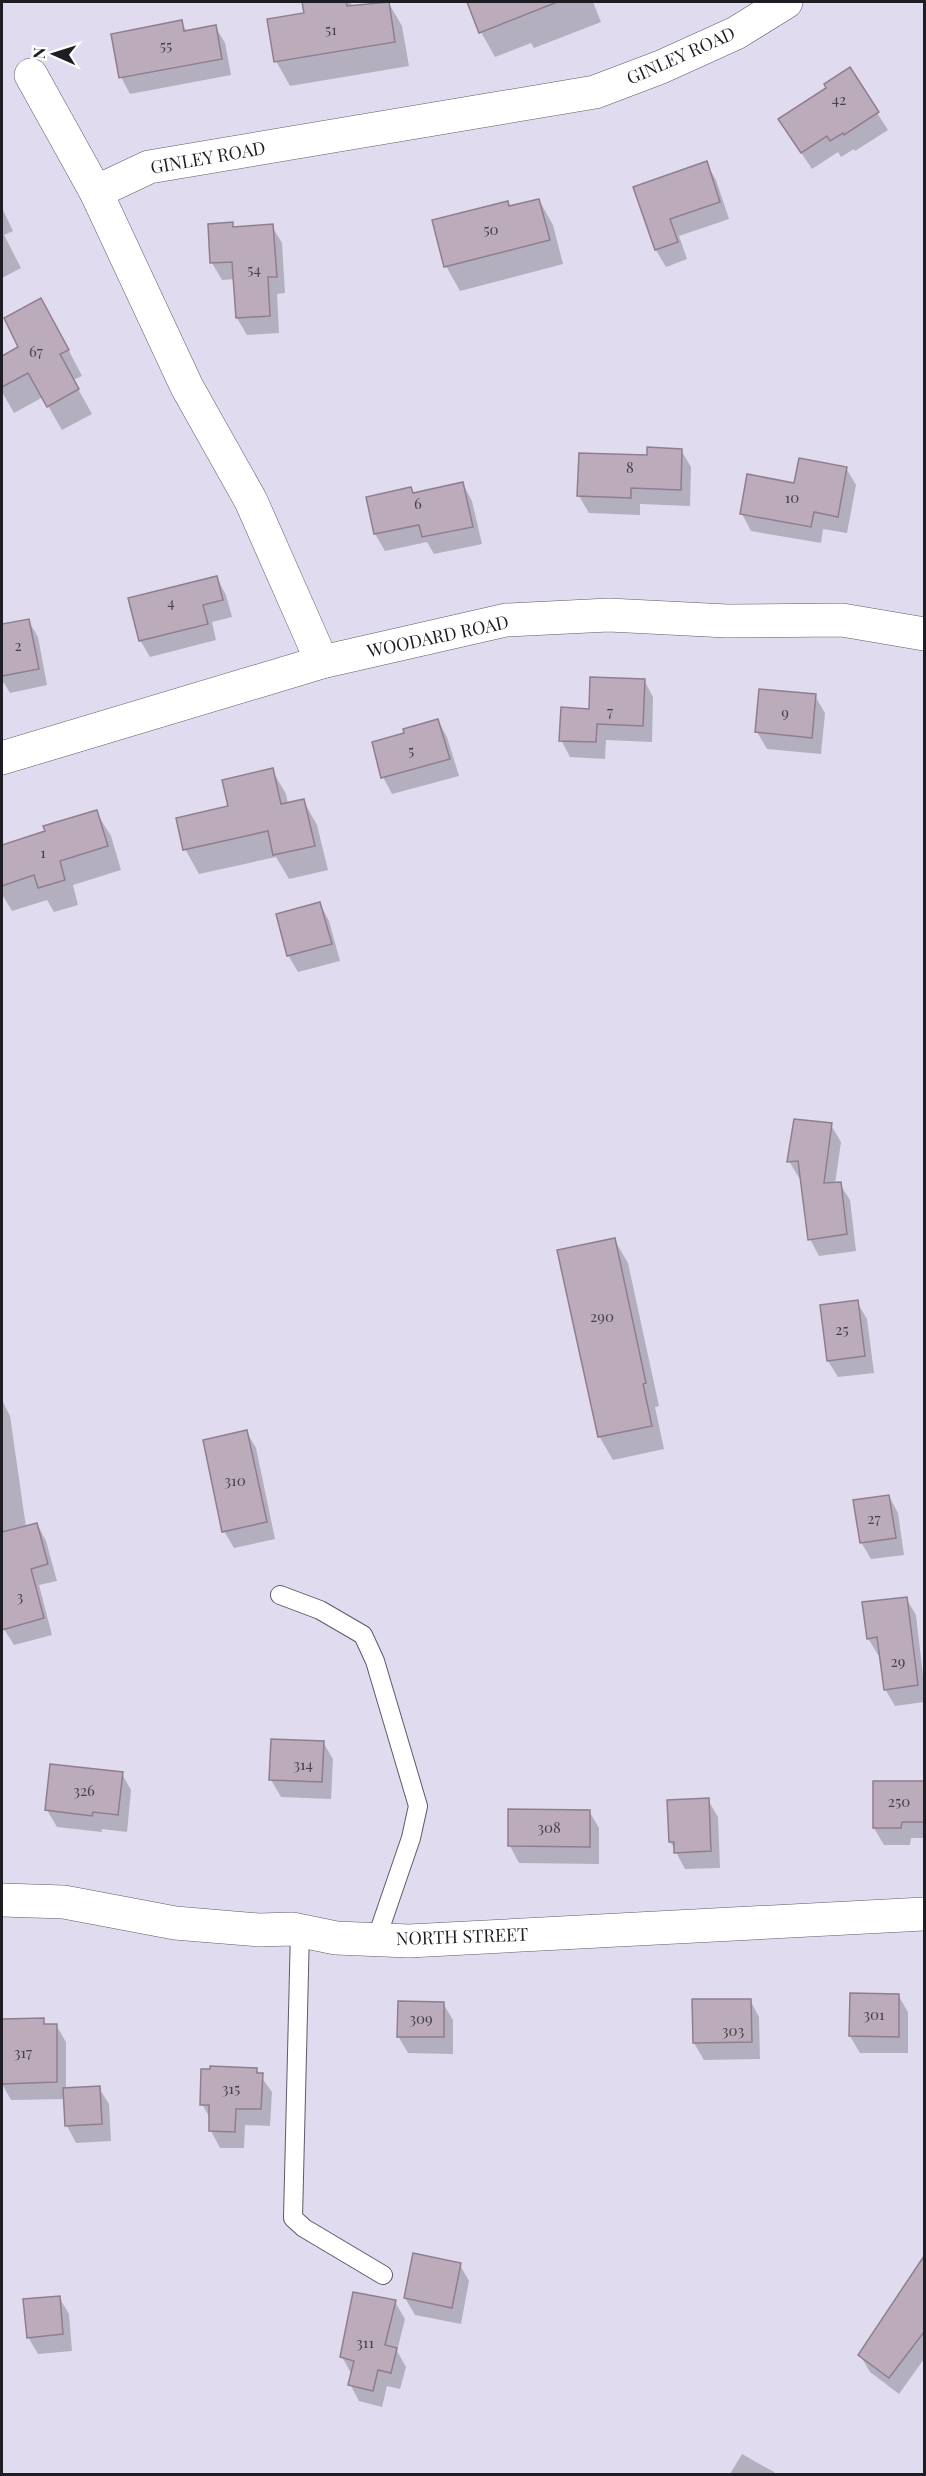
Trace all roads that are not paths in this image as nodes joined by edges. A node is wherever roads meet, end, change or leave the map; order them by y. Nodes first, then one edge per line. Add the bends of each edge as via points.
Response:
1 (786, 2) edge
2 (31, 75) dead end
3 (96, 192) junction
4 (924, 634) edge
5 (322, 662) junction
6 (2, 758) edge
7 (280, 1595) dead end
8 (2, 1900) edge
9 (924, 1914) edge
10 (300, 1930) junction
11 (376, 1940) junction
12 (383, 2275) dead end

1 - 3 street, GINLEY ROAD via 736,33 595,92 149,167
2 - 3 street
3 - 5 street via 188,387 251,501
4 - 5 street, WOODARD ROAD via 843,620 727,621 609,615 506,620
5 - 6 street, WOODARD ROAD
7 - 11 lane via 320,1610 363,1635 375,1661 418,1806
8 - 10 street, NORTH STREET via 64,1902 175,1923
9 - 11 street, NORTH STREET
10 - 11 street, NORTH STREET via 336,1938
10 - 12 lane via 293,2218

